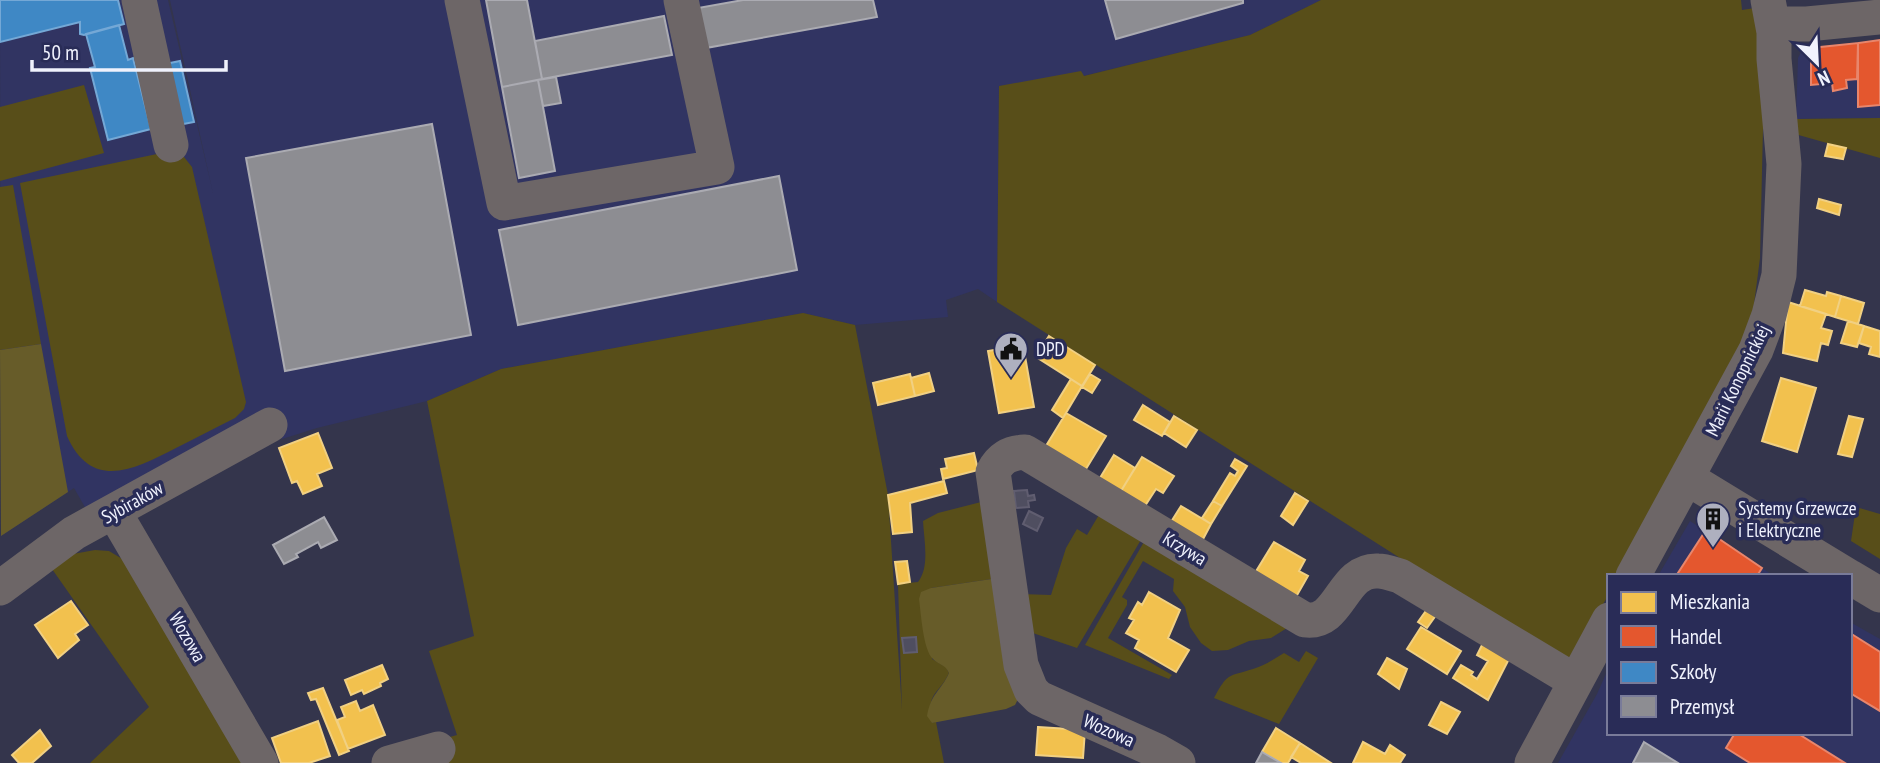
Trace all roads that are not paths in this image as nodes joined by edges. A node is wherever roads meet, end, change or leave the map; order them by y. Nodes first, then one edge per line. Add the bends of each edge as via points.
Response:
1 (139, 0) edge
2 (462, 0) edge
3 (681, 0) edge
4 (1770, 12) edge
5 (1880, 16) edge
6 (171, 145) dead end
7 (270, 425) dead end
8 (1687, 478) junction
9 (114, 512) junction
10 (1634, 574) edge
11 (1846, 574) edge
12 (1852, 578) edge
13 (0, 588) edge
14 (1880, 595) edge
15 (1607, 624) edge
16 (1575, 681) junction
17 (1039, 698) joint
18 (438, 749) dead end
19 (261, 763) edge
20 (389, 763) edge
21 (1178, 763) edge
22 (1532, 763) edge

1 - 6 street
2 - 3 street via 503,203 717,167
4 - 5 street via 1807,24
4 - 8 street, Marii Konopnickiej via 1784,164 1779,275 1756,350
7 - 9 street, Sybiraków
8 - 10 street, Marii Konopnickiej
8 - 11 street
9 - 13 street, Sybiraków via 74,533
9 - 19 street, Wozowa
12 - 14 street
15 - 16 street
16 - 17 street, Krzywa via 1400,576 1378,571 1359,576 1322,619 1305,620 1025,452 1015,452 998,462 993,472 1021,665
16 - 22 street
17 - 21 street, Wozowa
18 - 20 street

